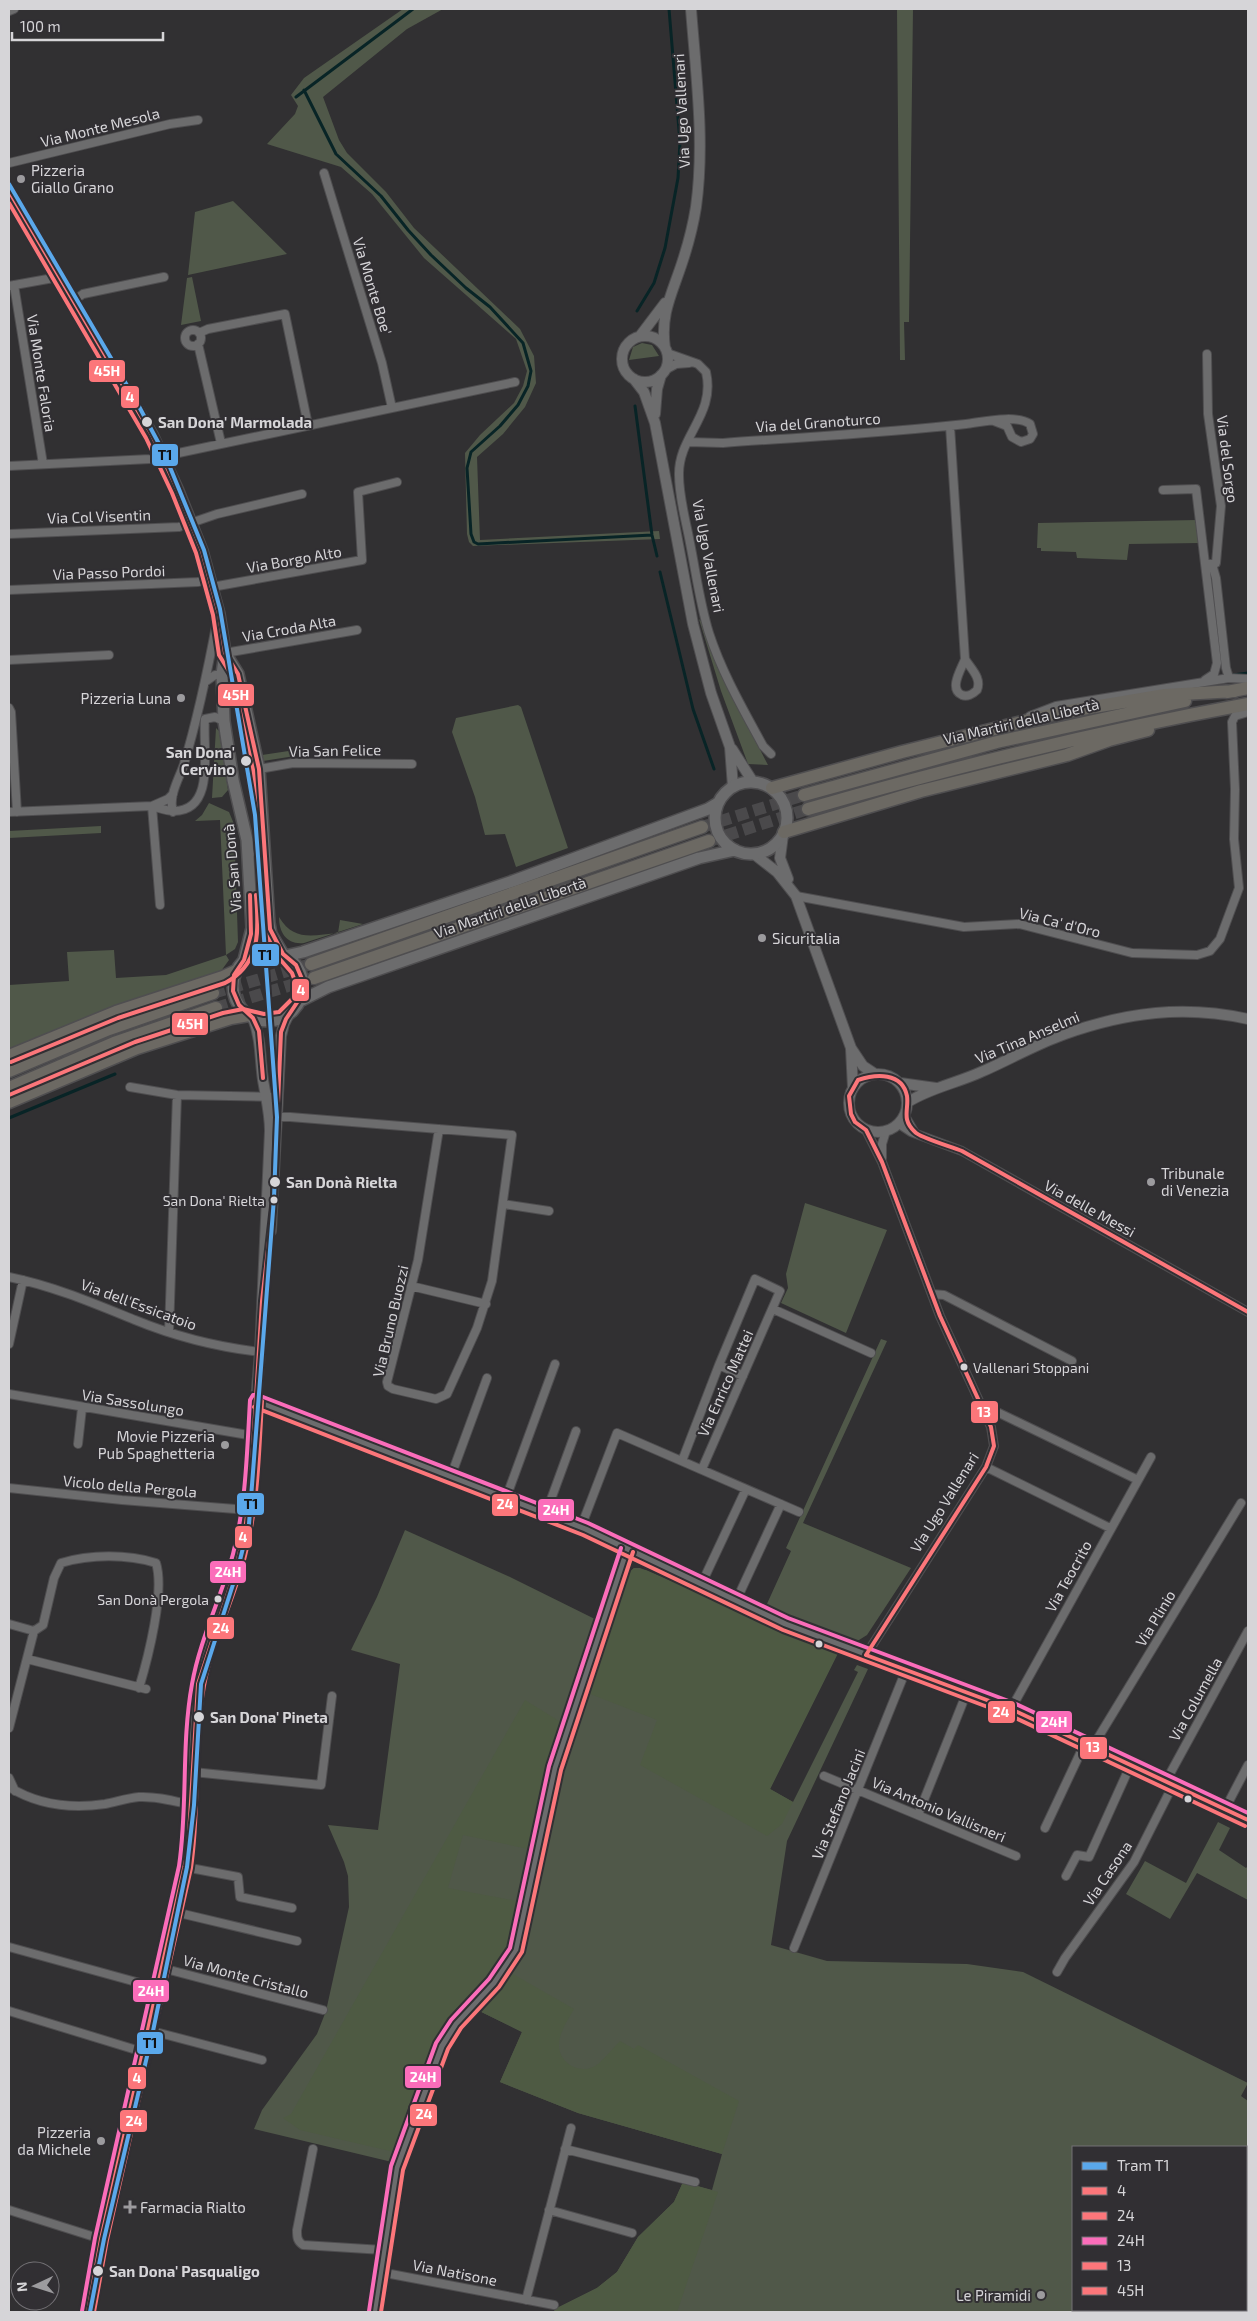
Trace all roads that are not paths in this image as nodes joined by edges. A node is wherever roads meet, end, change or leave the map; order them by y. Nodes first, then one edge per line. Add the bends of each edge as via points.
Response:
1 (14, 9) edge
2 (690, 9) edge
3 (9, 10) edge
4 (198, 120) dead end
5 (9, 163) edge
6 (324, 173) dead end
7 (9, 190) edge
8 (59, 276) junction
9 (164, 277) dead end
10 (11, 286) edge
11 (669, 298) junction
12 (73, 301) junction
13 (200, 333) junction
14 (640, 336) junction
15 (198, 344) junction
16 (666, 350) junction
17 (1207, 354) dead end
18 (694, 363) junction
19 (663, 373) junction
20 (634, 379) junction
21 (515, 382) dead end
22 (392, 408) junction
23 (994, 421) junction
24 (655, 423) junction
25 (308, 425) junction
26 (950, 426) junction
27 (688, 442) junction
28 (221, 443) junction
29 (162, 456) junction
30 (43, 464) junction
31 (9, 466) edge
32 (397, 482) dead end
33 (1163, 490) dead end
34 (302, 494) dead end
35 (190, 523) junction
36 (9, 534) edge
37 (1209, 564) junction
38 (211, 583) junction
39 (9, 590) edge
40 (219, 614) junction
41 (357, 630) dead end
42 (225, 653) junction
43 (110, 655) dead end
44 (965, 659) dead end
45 (9, 660) edge
46 (222, 674) junction
47 (238, 674) junction
48 (1229, 678) junction
49 (1248, 679) edge
50 (205, 682) junction
51 (1204, 682) junction
52 (1248, 688) edge
53 (1235, 691) junction
54 (1248, 704) edge
55 (9, 708) edge
56 (1248, 712) edge
57 (1188, 715) junction
58 (224, 721) junction
59 (1014, 724) junction
60 (730, 746) junction
61 (771, 754) dead end
62 (412, 764) dead end
63 (259, 770) junction
64 (753, 782) junction
65 (732, 787) junction
66 (772, 788) junction
67 (173, 794) junction
68 (804, 795) tunnel mouth
69 (718, 803) junction
70 (152, 806) junction
71 (808, 809) tunnel mouth
72 (13, 812) edge
73 (173, 812) junction
74 (702, 827) tunnel mouth
75 (784, 833) junction
76 (709, 841) tunnel mouth
77 (736, 850) junction
78 (754, 854) junction
79 (1239, 888) junction
80 (1248, 889) edge
81 (795, 894) junction
82 (160, 905) dead end
83 (284, 955) junction
84 (311, 964) tunnel mouth
85 (240, 966) junction
86 (314, 978) tunnel mouth
87 (213, 994) tunnel mouth
88 (298, 1002) junction
89 (216, 1008) tunnel mouth
90 (290, 1012) junction
91 (251, 1016) junction
92 (1248, 1019) edge
93 (851, 1048) junction
94 (9, 1056) edge
95 (9, 1071) edge
96 (875, 1074) junction
97 (900, 1083) junction
98 (130, 1087) dead end
99 (9, 1088) edge
100 (853, 1088) junction
101 (937, 1088) junction
102 (177, 1095) junction
103 (273, 1097) junction
104 (9, 1102) edge
105 (908, 1102) junction
106 (273, 1117) junction
107 (902, 1120) junction
108 (439, 1129) junction
109 (866, 1130) junction
110 (886, 1131) junction
111 (882, 1162) junction
112 (503, 1204) junction
113 (549, 1211) dead end
114 (9, 1277) edge
115 (23, 1280) junction
116 (411, 1286) junction
117 (932, 1294) junction
118 (262, 1301) junction
119 (486, 1304) junction
120 (773, 1309) junction
121 (1248, 1312) edge
122 (169, 1332) junction
123 (9, 1344) edge
124 (260, 1352) junction
125 (871, 1354) dead end
126 (1072, 1362) dead end
127 (555, 1364) dead end
128 (719, 1365) junction
129 (743, 1376) junction
130 (487, 1378) dead end
131 (9, 1394) edge
132 (256, 1401) junction
133 (82, 1408) junction
134 (986, 1413) junction
135 (576, 1431) dead end
136 (254, 1436) junction
137 (78, 1444) dead end
138 (1151, 1457) dead end
139 (682, 1461) junction
140 (986, 1466) junction
141 (702, 1469) junction
142 (451, 1476) junction
143 (1138, 1480) junction
144 (9, 1488) edge
145 (746, 1489) junction
146 (506, 1498) junction
147 (1241, 1503) dead end
148 (780, 1504) junction
149 (248, 1510) junction
150 (799, 1512) dead end
151 (546, 1513) junction
152 (581, 1527) junction
153 (1110, 1528) junction
154 (627, 1550) junction
155 (701, 1586) junction
156 (736, 1601) junction
157 (9, 1624) edge
158 (34, 1631) junction
159 (1248, 1631) edge
160 (866, 1655) junction
161 (27, 1659) junction
162 (906, 1670) junction
163 (967, 1692) junction
164 (332, 1696) dead end
165 (1011, 1709) junction
166 (9, 1728) edge
167 (1085, 1742) junction
168 (1093, 1746) junction
169 (1131, 1764) junction
170 (1248, 1765) edge
171 (193, 1772) junction
172 (824, 1776) dead end
173 (9, 1778) edge
174 (1169, 1783) junction
175 (12, 1789) edge
176 (858, 1790) junction
177 (192, 1805) junction
178 (1225, 1808) junction
179 (918, 1815) junction
180 (1248, 1820) edge
181 (1045, 1828) dead end
182 (1016, 1856) dead end
183 (185, 1867) junction
184 (1066, 1876) dead end
185 (292, 1908) dead end
186 (175, 1912) junction
187 (297, 1941) dead end
188 (9, 1947) edge
189 (794, 1948) dead end
190 (162, 1968) junction
191 (1057, 1972) dead end
192 (158, 1988) junction
193 (323, 2010) dead end
194 (9, 2011) edge
195 (148, 2030) junction
196 (143, 2052) junction
197 (262, 2060) dead end
198 (571, 2128) dead end
199 (313, 2149) dead end
200 (565, 2149) junction
201 (695, 2182) dead end
202 (9, 2210) edge
203 (549, 2210) junction
204 (632, 2233) dead end
205 (101, 2239) junction
206 (383, 2250) junction
207 (380, 2272) junction
208 (526, 2300) junction
209 (554, 2305) dead end
210 (88, 2312) edge
211 (375, 2312) edge

1 - 3 street
2 - 11 street, Via Ugo Vallenari via 699,122 699,180 690,236
4 - 5 street, Via Monte Mesola
6 - 22 street, Via Monte Boe' via 382,363
7 - 8 main road, Via San Donà
8 - 10 street
8 - 12 main road, Via San Donà
9 - 12 street via 83,294
10 - 30 street, Via Monte Faloria
11 - 14 street, Via Ugo Vallenari
11 - 16 street, Via Ugo Vallenari via 663,326
12 - 29 main road, Via San Donà
13 - 15 street
13 - 15 street via 192,330 186,336 189,344
13 - 25 street via 285,314
14 - 16 street via 653,337
14 - 20 street, Via Ugo Vallenari via 628,343 623,355 624,366
15 - 28 street
16 - 18 street
16 - 19 street, Via Ugo Vallenari
17 - 37 street, Via del Sorgo via 1208,414 1222,506 1216,563
18 - 19 street via 676,364
18 - 27 street, Via Ugo Vallenari via 706,372 709,392 706,407
19 - 20 street via 650,381
19 - 24 street, Via Ugo Vallenari via 656,389
20 - 24 street, Via Ugo Vallenari via 644,392
21 - 22 street
22 - 25 street
23 - 23 street, Via del Granoturco via 1025,420 1033,434 1021,442 1012,437 1007,426
23 - 26 street, Via del Granoturco
24 - 60 street, Via Ugo Vallenari via 693,624 711,693
25 - 28 street
26 - 27 street, Via del Granoturco via 723,444
26 - 44 street
27 - 61 street, Via Ugo Vallenari via 681,454 678,475 709,633 730,684 763,746
28 - 29 street
29 - 30 street
29 - 35 main road, Via San Donà
30 - 31 street
32 - 38 street, Via Borgo Alto via 358,492 362,560
33 - 37 street, Via del Sorgo via 1196,489
34 - 35 street, Via Col Visentin
35 - 36 street, Via Col Visentin via 179,527
35 - 38 main road, Via San Donà
37 - 48 street, Via del Sorgo via 1216,578
37 - 51 street, Via del Sorgo via 1217,663 1214,674
38 - 39 street, Via Passo Pordoi
38 - 40 main road, Via San Donà
40 - 42 main road, Via San Donà
40 - 50 street
41 - 42 street, Via Croda Alta
42 - 46 main road, Via San Donà
42 - 47 main road, Via San Donà
43 - 45 street
46 - 47 street
46 - 50 street
46 - 58 main road, Via San Donà
47 - 63 main road, Via San Donà
48 - 49 street
48 - 51 street
50 - 67 street
51 - 59 street via 1056,706
52 - 53 main road, Via Martiri della Libertà
53 - 59 main road via 1166,695 1067,711
53 - 68 main road, Via Martiri della Libertà via 997,742
54 - 57 main road, Via Martiri della Libertà
55 - 72 street via 14,765
56 - 79 street via 1235,716 1232,722 1234,839
57 - 71 main road, Via Martiri della Libertà via 980,761
57 - 75 main road via 1067,755 921,791
58 - 73 street via 213,716 204,719 202,791 196,802
58 - 85 main road, Via San Donà via 247,840 252,928
59 - 66 main road
60 - 64 street, Via Ugo Vallenari
60 - 65 street, Via Ugo Vallenari
62 - 63 street, Via San Felice via 292,763
63 - 83 main road, Via San Donà via 269,923 271,934
64 - 65 main road
64 - 66 main road
65 - 69 main road
66 - 75 main road via 786,808
67 - 70 street
67 - 73 street via 170,801
69 - 77 main road via 715,813 719,835
69 - 83 main road, Via Martiri della Libertà via 512,881 303,952
70 - 72 street
70 - 73 street
70 - 82 street
74 - 84 main road, Via Martiri della Libertà
75 - 78 main road via 766,851
75 - 81 street via 780,858
76 - 86 main road, Via Martiri della Libertà
77 - 78 main road
77 - 88 main road, Via Martiri della Libertà via 699,858 328,987
78 - 81 street via 771,866
79 - 80 street
79 - 81 street, Via Ca' d'Oro via 1216,946 1204,953 1179,956 1119,952 1019,924 958,927
81 - 93 street
83 - 85 main road via 260,952
83 - 88 main road, Via San Donà via 296,965 302,979
85 - 91 main road, Via San Donà via 233,980 234,996 238,1005
85 - 94 main road via 223,977 116,1012
87 - 95 main road via 109,1028
88 - 90 main road, Via San Donà
89 - 99 main road via 114,1043
90 - 91 main road via 270,1021
90 - 103 street, Via San Donà via 281,1032
91 - 103 street, Via San Donà via 259,1035 263,1076
91 - 104 main road via 231,1018 137,1048
92 - 101 street, Via Tina Anselmi via 1220,1012 1133,1014 1063,1035 958,1082
93 - 96 street via 863,1066
93 - 100 street
96 - 97 street via 884,1074
96 - 100 street via 858,1080
97 - 101 street, Via Tina Anselmi
97 - 105 street
98 - 102 street
100 - 109 street via 851,1114 855,1122
101 - 105 street, Via Tina Anselmi
102 - 103 street
102 - 122 street
103 - 106 street, Via San Donà
105 - 107 street
106 - 108 street, Via Bruno Buozzi
106 - 118 street, Via San Donà
106 - 118 street, Via San Donà via 274,1198
107 - 110 street
107 - 121 street, Via delle Messi via 915,1133 962,1151
108 - 112 street, Via Bruno Buozzi via 512,1135
108 - 116 street, Via Bruno Buozzi
109 - 110 street
109 - 111 street, Via Ugo Vallenari
110 - 111 street, Via Ugo Vallenari
111 - 117 street, Via Ugo Vallenari
112 - 113 street
112 - 119 street, Via Bruno Buozzi via 495,1267
114 - 115 street, Via dell'Essicatoio
115 - 122 street, Via dell'Essicatoio via 72,1294
115 - 123 street
116 - 119 street
116 - 119 street, Via Bruno Buozzi via 388,1379 388,1386 393,1389 436,1399 447,1394
117 - 126 street via 944,1295
117 - 134 street, Via Ugo Vallenari
118 - 124 street, Via San Donà
120 - 125 street
120 - 128 street, Via Enrico Mattei via 780,1291 755,1278
120 - 129 street, Via Enrico Mattei
122 - 124 street, Via dell'Essicatoio
124 - 132 street, Via San Donà
127 - 146 street
128 - 129 street
128 - 139 street
129 - 141 street, Via Enrico Mattei
130 - 142 street
131 - 133 street, Via Sassolungo
132 - 136 street, Via San Donà
132 - 142 street
133 - 136 street, Via Sassolungo
133 - 137 street
134 - 140 street, Via Ugo Vallenari via 994,1437
134 - 143 street via 997,1412
135 - 151 street
136 - 149 street, Via San Donà
138 - 143 street, Via Teocrito
139 - 141 street
139 - 152 street via 617,1432
140 - 153 street
140 - 160 street, Via Ugo Vallenari
141 - 145 street
142 - 146 street
143 - 153 street, Via Teocrito
144 - 149 street, Vicolo della Pergola
145 - 148 street
145 - 155 street
146 - 151 street
147 - 168 street, Via Plinio
148 - 150 street
148 - 156 street
149 - 171 street, Via San Donà via 235,1572 198,1684
151 - 152 street
152 - 154 street
153 - 165 street, Via Teocrito
154 - 155 street
154 - 206 street via 555,1768 519,1940 505,1970 456,2024 438,2056 397,2168
155 - 156 street
156 - 160 street
157 - 158 street
158 - 161 street
158 - 161 street via 43,1625 54,1578 61,1564 95,1556 156,1563 160,1574 142,1689
159 - 174 street, Via Columella
160 - 162 street
161 - 166 street
162 - 163 street
162 - 176 street, Via Stefano Jacini
163 - 165 street
163 - 179 street
164 - 171 street via 321,1785
165 - 167 street
167 - 168 street
167 - 181 street
168 - 169 street
169 - 174 street
169 - 184 street via 1089,1857 1077,1855
170 - 178 street
171 - 177 street, Via San Donà
172 - 176 street, Via Antonio Vallisneri
173 - 175 street
174 - 178 street
174 - 191 street, Via Casona via 1134,1862
175 - 177 street via 38,1802 62,1805 103,1804 139,1797
176 - 179 street, Via Antonio Vallisneri
176 - 189 street, Via Stefano Jacini
177 - 183 street, Via San Donà
178 - 180 street
179 - 182 street, Via Antonio Vallisneri
183 - 185 street via 238,1877 240,1897
183 - 186 street, Via San Donà
186 - 187 street
186 - 190 street, Via San Donà
188 - 192 street
190 - 192 street, Via San Donà
190 - 193 street, Via Monte Cristallo
192 - 195 street, Via San Donà
194 - 196 street
195 - 196 street, Via San Donà
195 - 197 street
196 - 205 street, Via San Donà
198 - 200 street
199 - 206 street via 297,2230 299,2242 303,2245
200 - 201 street
200 - 203 street
202 - 205 street
203 - 204 street
203 - 208 street
205 - 210 street, Via San Donà
206 - 207 street
207 - 208 street, Via Natisone
207 - 211 street
208 - 209 street, Via Natisone

